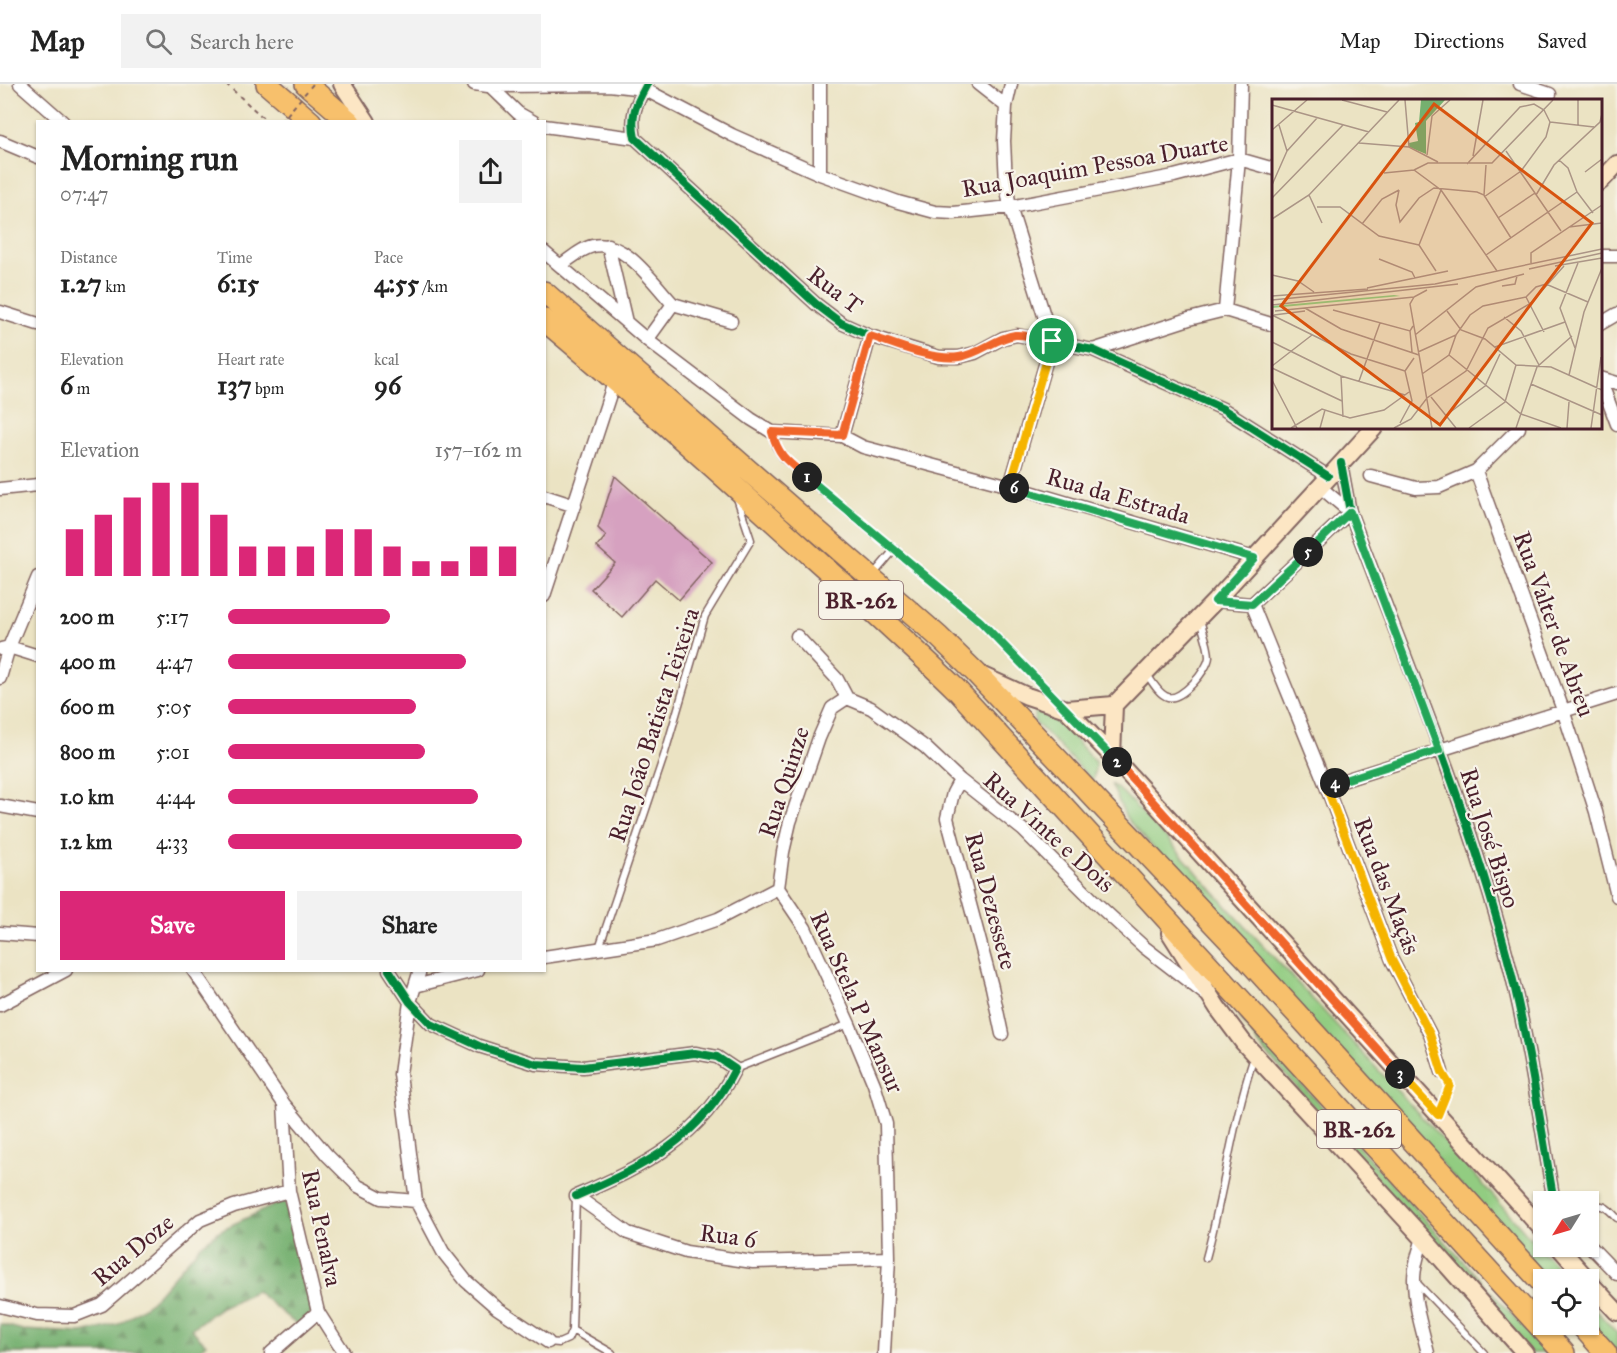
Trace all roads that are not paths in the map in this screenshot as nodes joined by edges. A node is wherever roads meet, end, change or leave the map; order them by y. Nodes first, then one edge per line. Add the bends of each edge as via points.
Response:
1 (20, 84) edge
2 (267, 84) edge
3 (306, 84) edge
4 (342, 84) edge
5 (474, 84) edge
6 (820, 84) edge
7 (978, 84) edge
8 (1011, 84) edge
9 (1241, 84) edge
10 (1520, 84) edge
11 (488, 85) edge
12 (646, 87) edge
13 (1550, 93) edge
14 (1006, 106) junction
15 (61, 120) edge
16 (309, 120) edge
17 (348, 120) edge
18 (366, 120) edge
19 (530, 120) edge
20 (546, 126) edge
21 (635, 138) junction
22 (0, 141) edge
23 (36, 156) edge
24 (1239, 159) junction
25 (1617, 164) edge
26 (1272, 169) edge
27 (820, 174) junction
28 (1602, 180) edge
29 (1011, 207) junction
30 (608, 245) junction
31 (546, 254) edge
32 (561, 266) junction
33 (546, 294) edge
34 (673, 304) junction
35 (1225, 310) junction
36 (0, 312) edge
37 (1617, 314) edge
38 (731, 321) dead end
39 (546, 322) edge
40 (36, 323) edge
41 (626, 323) junction
42 (1602, 323) edge
43 (1272, 324) edge
44 (870, 336) junction
45 (647, 340) junction
46 (1052, 341) junction
47 (1093, 350) junction
48 (615, 379) junction
49 (1602, 379) edge
50 (1602, 383) edge
51 (1617, 383) edge
52 (1617, 424) edge
53 (1373, 429) edge
54 (1518, 429) edge
55 (772, 432) junction
56 (842, 435) junction
57 (1341, 463) junction
58 (1476, 471) junction
59 (1371, 476) dead end
60 (1324, 481) junction
61 (36, 485) edge
62 (733, 485) junction
63 (1010, 486) junction
64 (0, 489) edge
65 (546, 497) edge
66 (574, 506) junction
67 (1350, 512) junction
68 (895, 549) junction
69 (1254, 558) junction
70 (871, 577) junction
71 (36, 581) edge
72 (546, 590) edge
73 (1215, 601) junction
74 (1252, 604) junction
75 (1199, 617) junction
76 (797, 636) dead end
77 (5, 648) edge
78 (36, 656) edge
79 (1145, 672) junction
80 (976, 673) junction
81 (0, 678) edge
82 (1617, 694) edge
83 (847, 698) junction
84 (1114, 705) junction
85 (1066, 709) junction
86 (1563, 710) junction
87 (1439, 750) junction
88 (1112, 756) junction
89 (960, 780) junction
90 (1326, 786) junction
91 (0, 806) edge
92 (36, 813) edge
93 (778, 888) junction
94 (1617, 896) edge
95 (1153, 906) junction
96 (0, 933) edge
97 (36, 936) edge
98 (599, 948) junction
99 (546, 957) edge
100 (62, 972) edge
101 (194, 972) edge
102 (390, 972) edge
103 (419, 972) edge
104 (470, 972) edge
105 (415, 986) junction
106 (410, 1002) junction
107 (0, 1005) edge
108 (1217, 1007) junction
109 (849, 1024) junction
110 (1002, 1034) dead end
111 (1254, 1055) junction
112 (735, 1069) junction
113 (1442, 1072) road end
114 (284, 1104) junction
115 (288, 1191) junction
116 (1552, 1191) edge
117 (576, 1196) junction
118 (416, 1201) junction
119 (1599, 1205) edge
120 (1533, 1215) edge
121 (1617, 1218) edge
122 (1423, 1238) junction
123 (1599, 1256) edge
124 (1568, 1257) edge
125 (889, 1258) junction
126 (1206, 1258) dead end
127 (1578, 1269) edge
128 (1533, 1273) edge
129 (1617, 1274) edge
130 (1414, 1279) junction
131 (1599, 1292) edge
132 (0, 1306) edge
133 (318, 1312) junction
134 (1617, 1312) edge
135 (572, 1330) junction
136 (1590, 1335) edge
137 (548, 1342) joint
138 (1483, 1352) edge
139 (271, 1353) edge
140 (344, 1353) edge
141 (612, 1353) edge
142 (884, 1353) edge
143 (1428, 1353) edge
144 (1525, 1353) edge
145 (1564, 1353) edge
146 (1606, 1353) edge

1 - 15 street
2 - 16 highway
3 - 17 highway
4 - 18 main road
5 - 11 street
6 - 27 street
7 - 14 street
8 - 14 street
9 - 24 street
10 - 13 street
11 - 12 street
11 - 19 street
12 - 21 street via 635,106
12 - 27 street, Rua Joaquim Pessoa Duarte via 732,135
14 - 29 street via 1006,184
20 - 21 street
21 - 44 street, Rua T via 816,304 841,323
22 - 23 street
24 - 26 street, Rua Joaquim Pessoa Duarte
24 - 29 street, Rua Joaquim Pessoa Duarte via 1174,176
24 - 35 street
25 - 28 main road
27 - 29 street, Rua Joaquim Pessoa Duarte via 935,212
29 - 46 street
30 - 32 street via 591,246
30 - 34 street via 625,253
30 - 41 street
31 - 32 street, Rua da Estrada
32 - 41 street, Rua da Estrada
33 - 70 highway, BR-262
34 - 38 street
34 - 45 street
35 - 43 street
35 - 47 street
36 - 40 street
37 - 42 street
39 - 48 highway, BR-262
41 - 45 street, Rua da Estrada
44 - 46 street, Rua T via 939,357 975,353 1017,335
44 - 56 street
45 - 55 street, Rua da Estrada
46 - 47 street, Rua T
46 - 63 street
47 - 60 street, Rua T via 1223,409
48 - 62 highway, BR-262
48 - 66 street
49 - 51 street
50 - 52 street
53 - 57 main road
54 - 58 street
55 - 56 street, Rua da Estrada
55 - 68 lane via 784,459
56 - 63 street, Rua da Estrada via 863,447
57 - 60 main road
57 - 67 street, Rua José Bispo
58 - 59 street via 1439,487 1416,488
58 - 86 street, Rua Valter de Abreu
60 - 67 street, Rua José Bispo
60 - 69 main road
61 - 64 street
62 - 95 highway, BR-262 via 957,690
62 - 98 lane, Rua João Batista Teixeira via 751,540 705,616 664,756
63 - 69 street, Rua da Estrada
65 - 66 street
66 - 72 street
67 - 74 street
67 - 87 street, Rua José Bispo
68 - 70 lane
68 - 85 lane via 980,621
69 - 73 main road
70 - 80 highway, BR-262
71 - 77 street
73 - 74 street
73 - 75 main road
74 - 90 street, Rua das Maçãs
75 - 79 main road
75 - 79 lane via 1209,655 1208,665 1198,679 1170,698
76 - 83 street via 837,679
77 - 78 street
77 - 81 street
79 - 84 main road
80 - 85 main road
80 - 128 highway, BR-262 via 1247,959
82 - 86 street
83 - 89 street, Rua Vinte e Dois via 871,708 925,747
83 - 93 street, Rua Quinze via 832,708 819,738 790,822
84 - 85 main road
84 - 88 main road
85 - 88 main road
86 - 87 street
86 - 94 street, Rua Valter de Abreu via 1596,812
87 - 90 street
87 - 116 street, Rua José Bispo via 1477,855 1507,957 1534,1080
88 - 120 main road
89 - 108 street, Rua Vinte e Dois via 1023,830 1144,947
89 - 110 street, Rua Dezessete via 947,818
90 - 113 street, Rua das Maçãs via 1392,960 1430,1034
91 - 92 street
93 - 98 street via 718,919 657,940
93 - 109 street, Rua Stela P Mansur via 805,928
95 - 108 main road
95 - 145 highway, BR-262
96 - 97 street
98 - 99 street
100 - 107 street
101 - 114 street
102 - 106 street
103 - 105 street
104 - 105 street
105 - 106 street
106 - 112 street via 431,1024 479,1046 536,1064 583,1067 695,1053 717,1057
106 - 118 street via 400,1074
108 - 111 main road
109 - 112 lane
109 - 125 street, Rua Stela P Mansur via 886,1124
111 - 122 main road
111 - 126 lane via 1242,1092
112 - 117 street via 702,1120 659,1155
114 - 115 street, Rua Penalva
114 - 118 street via 358,1186 381,1198
115 - 132 street, Rua Doze via 200,1220 102,1305 74,1316 37,1315
115 - 133 street, Rua Penalva
117 - 125 street, Rua 6 via 628,1233 686,1252 753,1262
117 - 135 lane
118 - 137 street via 443,1252 466,1281 497,1308
119 - 121 lane
122 - 130 street
122 - 144 main road
123 - 129 street
124 - 127 main road
125 - 142 street, Rua Stela P Mansur
130 - 138 lane
130 - 143 street
131 - 134 main road
133 - 139 street
133 - 140 street, Rua Penalva
135 - 137 lane via 568,1339
135 - 141 lane
136 - 146 highway

